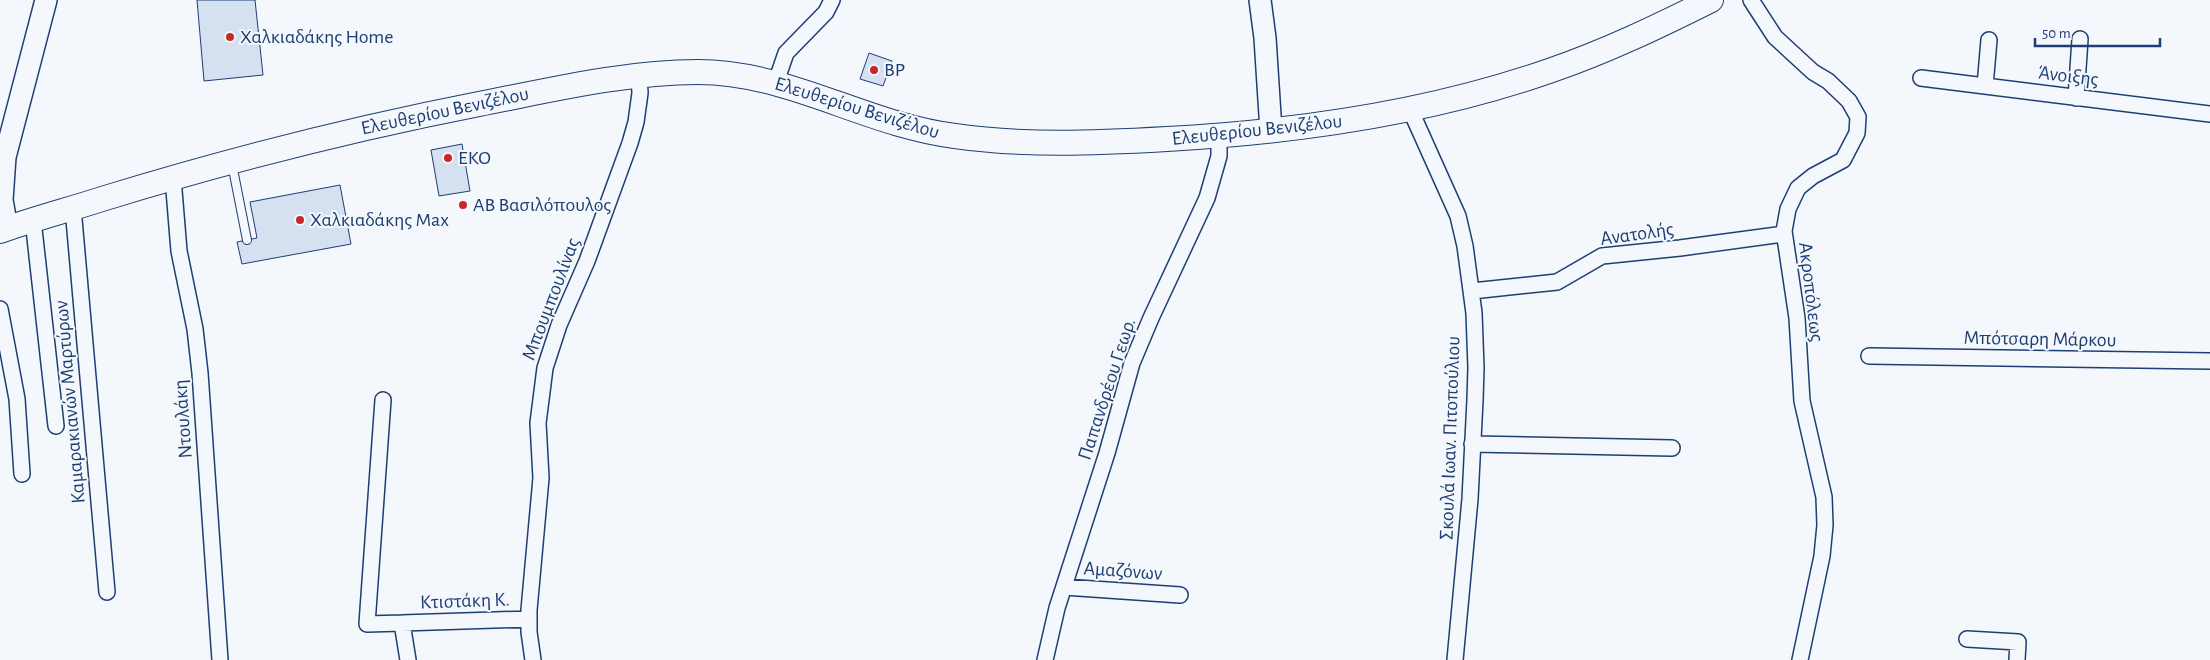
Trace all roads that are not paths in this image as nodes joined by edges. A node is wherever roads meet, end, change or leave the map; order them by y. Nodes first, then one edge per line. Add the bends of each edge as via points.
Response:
1 (46, 0) edge
2 (832, 0) edge
3 (1260, 0) edge
4 (1711, 0) edge
5 (1751, 0) edge
6 (2080, 39) dead end
7 (1989, 40) dead end
8 (639, 77) junction
9 (1922, 78) dead end
10 (776, 82) junction
11 (1985, 86) junction
12 (2076, 98) junction
13 (1410, 109) junction
14 (2210, 114) edge
15 (1271, 132) junction
16 (1219, 136) junction
17 (3, 157) edge
18 (232, 161) junction
19 (173, 178) junction
20 (73, 208) junction
21 (33, 220) junction
22 (3, 230) edge
23 (1784, 234) junction
24 (247, 240) dead end
25 (1472, 292) junction
26 (0, 308) edge
27 (1868, 356) dead end
28 (2210, 361) edge
29 (383, 400) dead end
30 (56, 426) dead end
31 (1472, 444) junction
32 (1672, 448) dead end
33 (22, 474) dead end
34 (1064, 587) junction
35 (107, 592) dead end
36 (1180, 595) dead end
37 (529, 618) junction
38 (402, 622) junction
39 (1967, 639) dead end
40 (220, 660) edge
41 (408, 660) edge
42 (533, 660) edge
43 (1045, 660) edge
44 (1455, 660) edge
45 (1800, 660) edge
46 (2017, 660) edge

1 - 17 street
2 - 10 street via 818,22 786,53
3 - 15 street
4 - 13 main road, Ελευθερίου Βενιζέλου via 1569,64 1497,88
5 - 23 street, Ακροπόλεως via 1776,38 1849,101 1858,117 1857,133 1843,160 1798,188 1788,209
6 - 12 street
7 - 11 street
8 - 10 main road, Ελευθερίου Βενιζέλου via 701,72
8 - 18 main road, Ελευθερίου Βενιζέλου via 476,104
8 - 37 street, Μπουμπουλίνας via 640,93 630,143 545,368 538,423 541,478
9 - 11 street, Άνοιξης
10 - 16 main road, Ελευθερίου Βενιζέλου via 910,126 957,137 1016,143 1088,144
11 - 12 street, Άνοιξης
12 - 14 street, Άνοιξης
13 - 15 main road, Ελευθερίου Βενιζέλου
13 - 25 street, Σκουλά Ιωαν. Πιτοπούλιου via 1458,216
15 - 16 main road, Ελευθερίου Βενιζέλου
16 - 34 street, Παπανδρέου Γεωρ. via 1219,156 1212,184 1132,363
17 - 22 street
18 - 19 main road, Ελευθερίου Βενιζέλου
18 - 24 lane
19 - 20 main road, Ελευθερίου Βενιζέλου
19 - 40 street, Ντουλάκη via 179,251 200,373
20 - 21 main road, Ελευθερίου Βενιζέλου
20 - 35 street, Καμαρακιανών Μαρτύρων
21 - 22 main road, Ελευθερίου Βενιζέλου
21 - 30 street
23 - 25 street, Ανατολής via 1602,256 1557,282
23 - 45 street, Ακροπόλεως via 1797,318 1803,410 1824,497 1822,556
25 - 31 street, Σκουλά Ιωαν. Πιτοπούλιου via 1476,368
26 - 33 street via 17,399
27 - 28 street, Μπότσαρη Μάρκου
29 - 38 street, Κτιστάκη Κ. via 367,624
31 - 32 street
31 - 44 street, Σκουλά Ιωαν. Πιτοπούλιου
34 - 36 street, Αμαζόνων
34 - 43 street, Παπανδρέου Γεωρ.
37 - 38 street, Κτιστάκη Κ.
37 - 42 street, Μπουμπουλίνας
38 - 41 street
39 - 46 street via 2018,642

